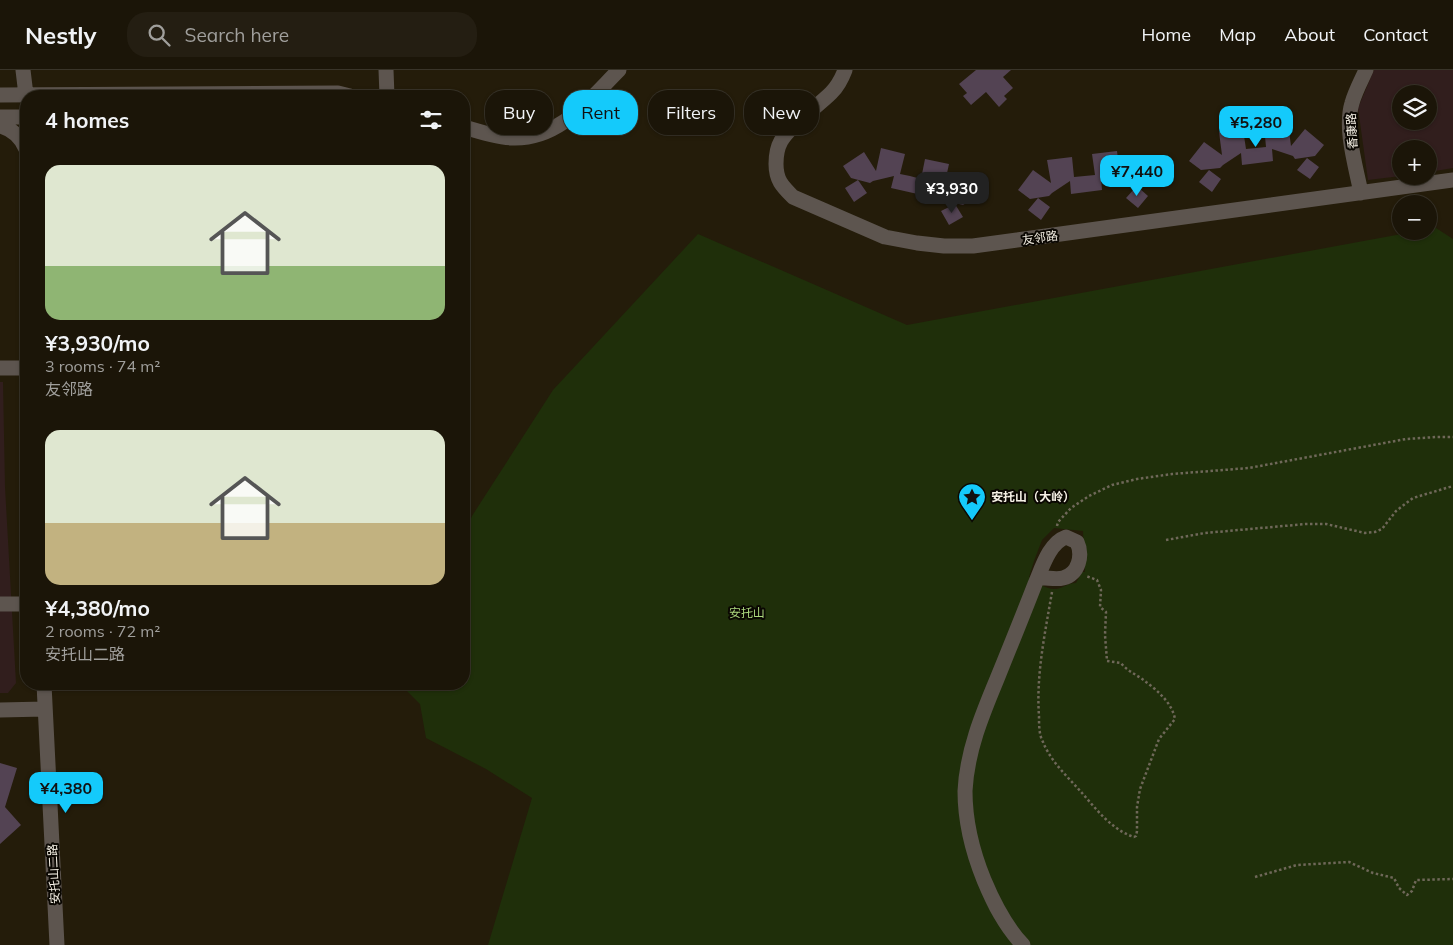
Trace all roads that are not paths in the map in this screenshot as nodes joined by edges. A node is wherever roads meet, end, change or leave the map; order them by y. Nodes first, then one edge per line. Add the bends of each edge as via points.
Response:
1 (23, 70) edge
2 (386, 70) edge
3 (619, 70) edge
4 (845, 70) edge
5 (1366, 70) edge
6 (25, 90) edge
7 (386, 90) edge
8 (0, 95) edge
9 (20, 95) edge
10 (0, 117) edge
11 (20, 117) edge
12 (0, 126) edge
13 (470, 129) edge
14 (20, 138) edge
15 (1453, 180) edge
16 (1361, 193) junction
17 (0, 368) edge
18 (20, 368) edge
19 (1038, 578) junction
20 (0, 604) edge
21 (20, 604) edge
22 (44, 690) edge
23 (45, 709) junction
24 (0, 710) edge
25 (57, 945) edge
26 (1023, 945) edge

1 - 6 street
2 - 7 street
3 - 13 street via 571,117 554,129 534,136 513,138
4 - 16 street, 友邻路 via 832,92 780,142 776,171 781,185 793,197 886,237 944,246 974,246
5 - 16 street, 香康路 via 1352,103 1350,118
8 - 9 street
10 - 11 street
12 - 14 street
15 - 16 street, 友邻路
17 - 18 street
19 - 19 street via 1057,542 1066,537 1077,542 1080,553 1074,571 1065,578
19 - 26 street via 977,728 965,792 968,825 978,864 992,900 1011,933
20 - 21 street
22 - 23 street, 安托山二路
23 - 24 street
23 - 25 street, 安托山二路

